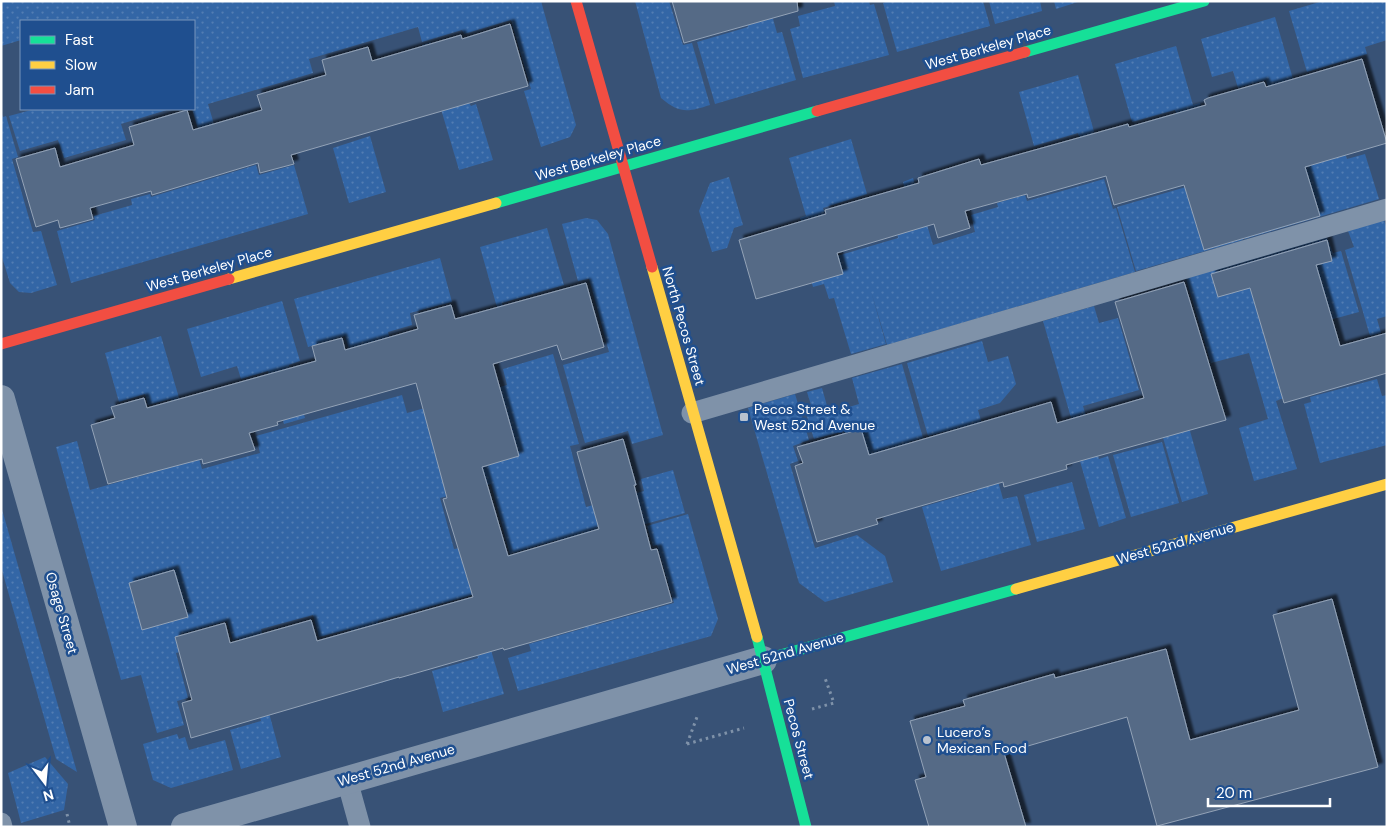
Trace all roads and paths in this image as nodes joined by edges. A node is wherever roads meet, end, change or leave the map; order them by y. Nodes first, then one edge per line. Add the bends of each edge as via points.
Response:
1 (576, 1) edge
2 (1204, 1) edge
3 (623, 166) junction
4 (1387, 209) edge
5 (1, 344) edge
6 (1, 399) edge
7 (692, 413) junction
8 (6, 430) edge
9 (1387, 484) edge
10 (762, 660) junction
11 (347, 780) junction
12 (67, 814) dead end
13 (1, 823) edge
14 (2, 827) edge
15 (70, 827) edge
16 (123, 827) edge
17 (185, 827) edge
18 (360, 827) edge
19 (806, 827) edge

1 - 3 street, North Pecos Street
2 - 3 street, West Berkeley Place
3 - 5 street, West Berkeley Place
3 - 7 street, North Pecos Street
4 - 7 lane
6 - 8 street, Osage Street
7 - 10 street, North Pecos Street
8 - 16 street, Osage Street
9 - 10 street, West 52nd Avenue
10 - 11 street, West 52nd Avenue
10 - 19 street, Pecos Street
11 - 17 street, West 52nd Avenue
11 - 18 lane
12 - 15 path
13 - 14 lane

